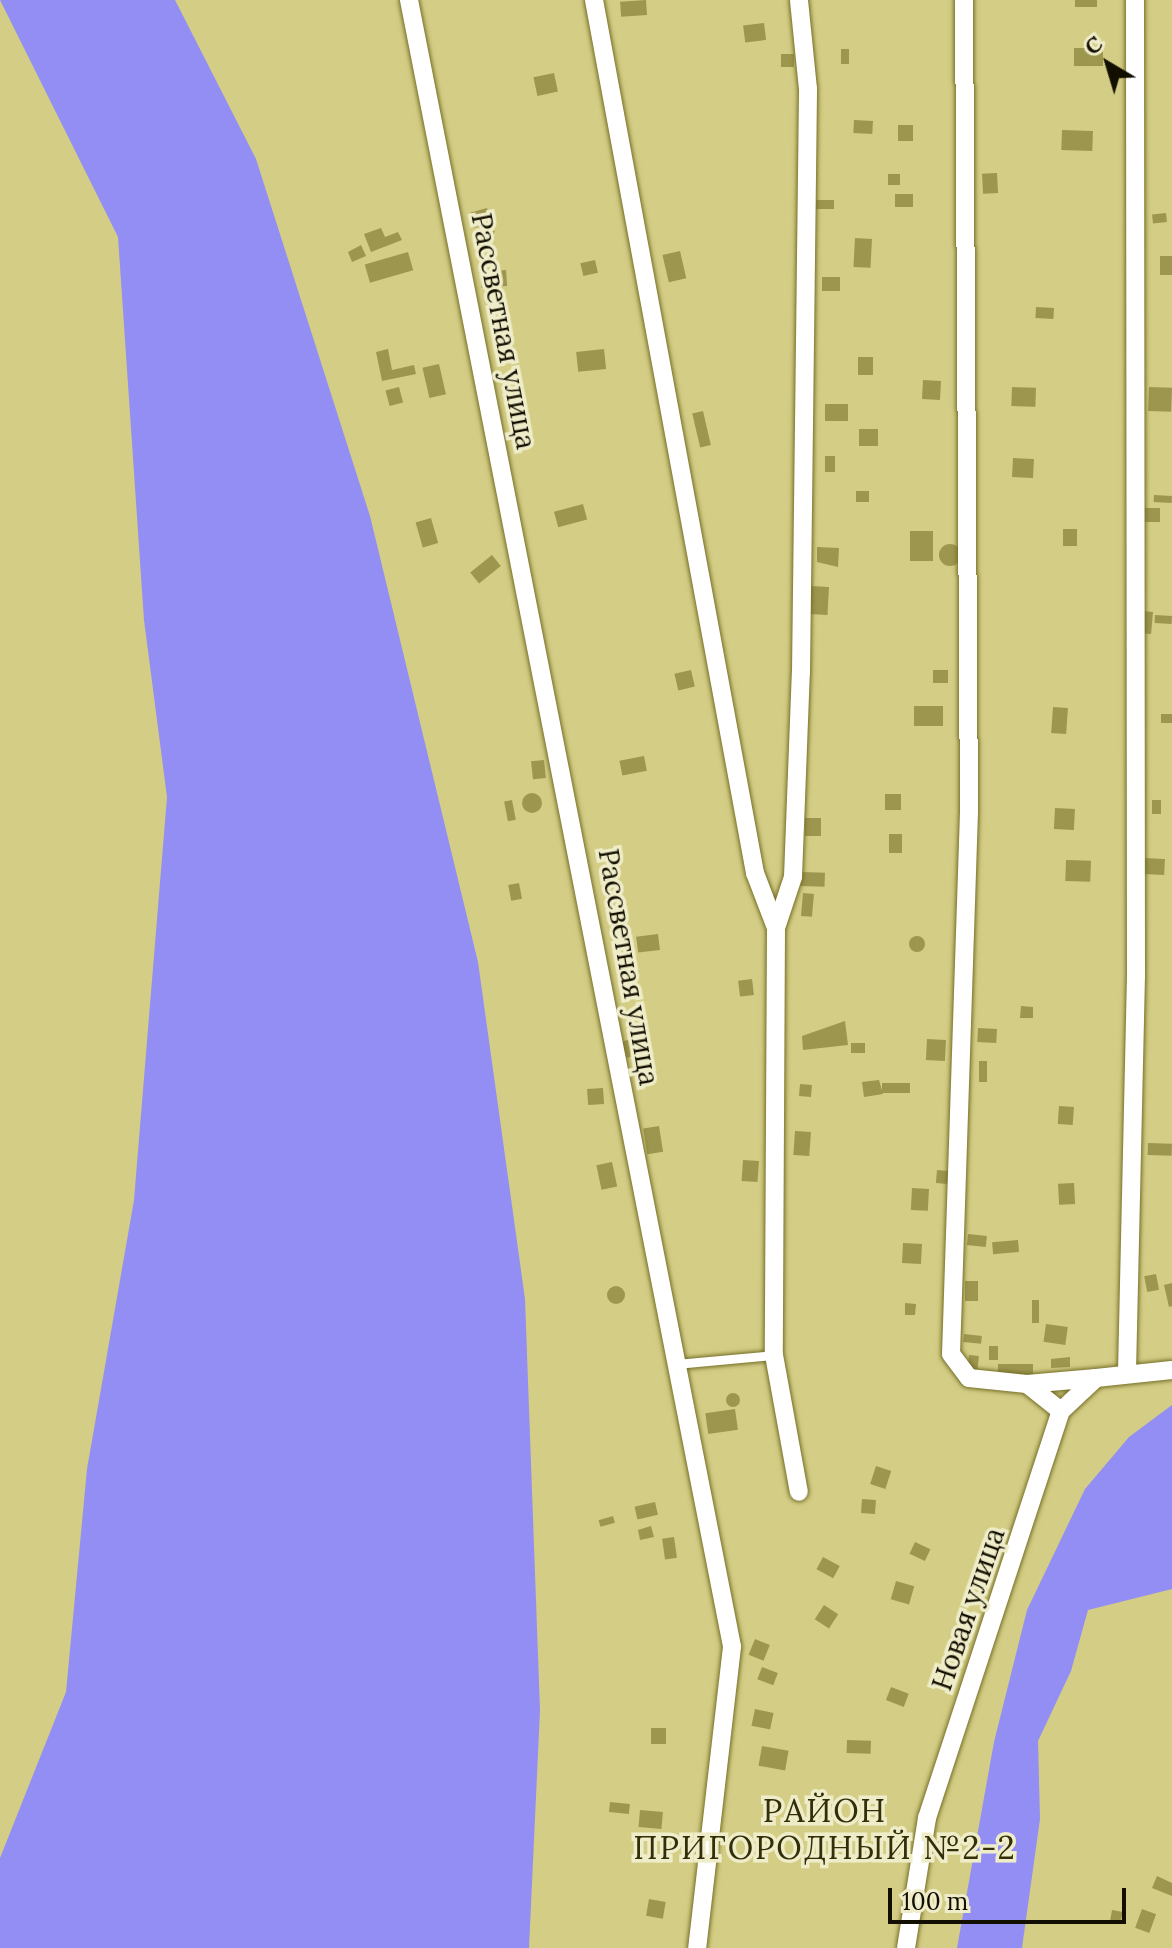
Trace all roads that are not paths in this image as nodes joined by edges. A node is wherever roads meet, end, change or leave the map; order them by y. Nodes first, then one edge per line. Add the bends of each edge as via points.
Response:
1 (409, 0) edge
2 (594, 0) edge
3 (799, 0) edge
4 (964, 0) edge
5 (1135, 0) edge
6 (776, 928) junction
7 (774, 1355) junction
8 (675, 1364) junction
9 (1172, 1370) edge
10 (1127, 1372) junction
11 (1096, 1378) junction
12 (1027, 1384) junction
13 (1061, 1411) junction
14 (799, 1492) dead end
15 (697, 1948) edge
16 (906, 1948) edge

1 - 8 street, Рассветная улица
2 - 6 street via 755,873
3 - 6 street via 808,89 801,657 793,877
4 - 12 street via 969,812 951,1354 969,1378
5 - 10 street via 1136,958
6 - 7 street
7 - 8 lane
7 - 14 street
8 - 15 street, Рассветная улица via 732,1647
9 - 10 street
10 - 11 street
11 - 12 street
11 - 13 street, Новая улица
12 - 13 street
13 - 16 street, Новая улица via 927,1818

